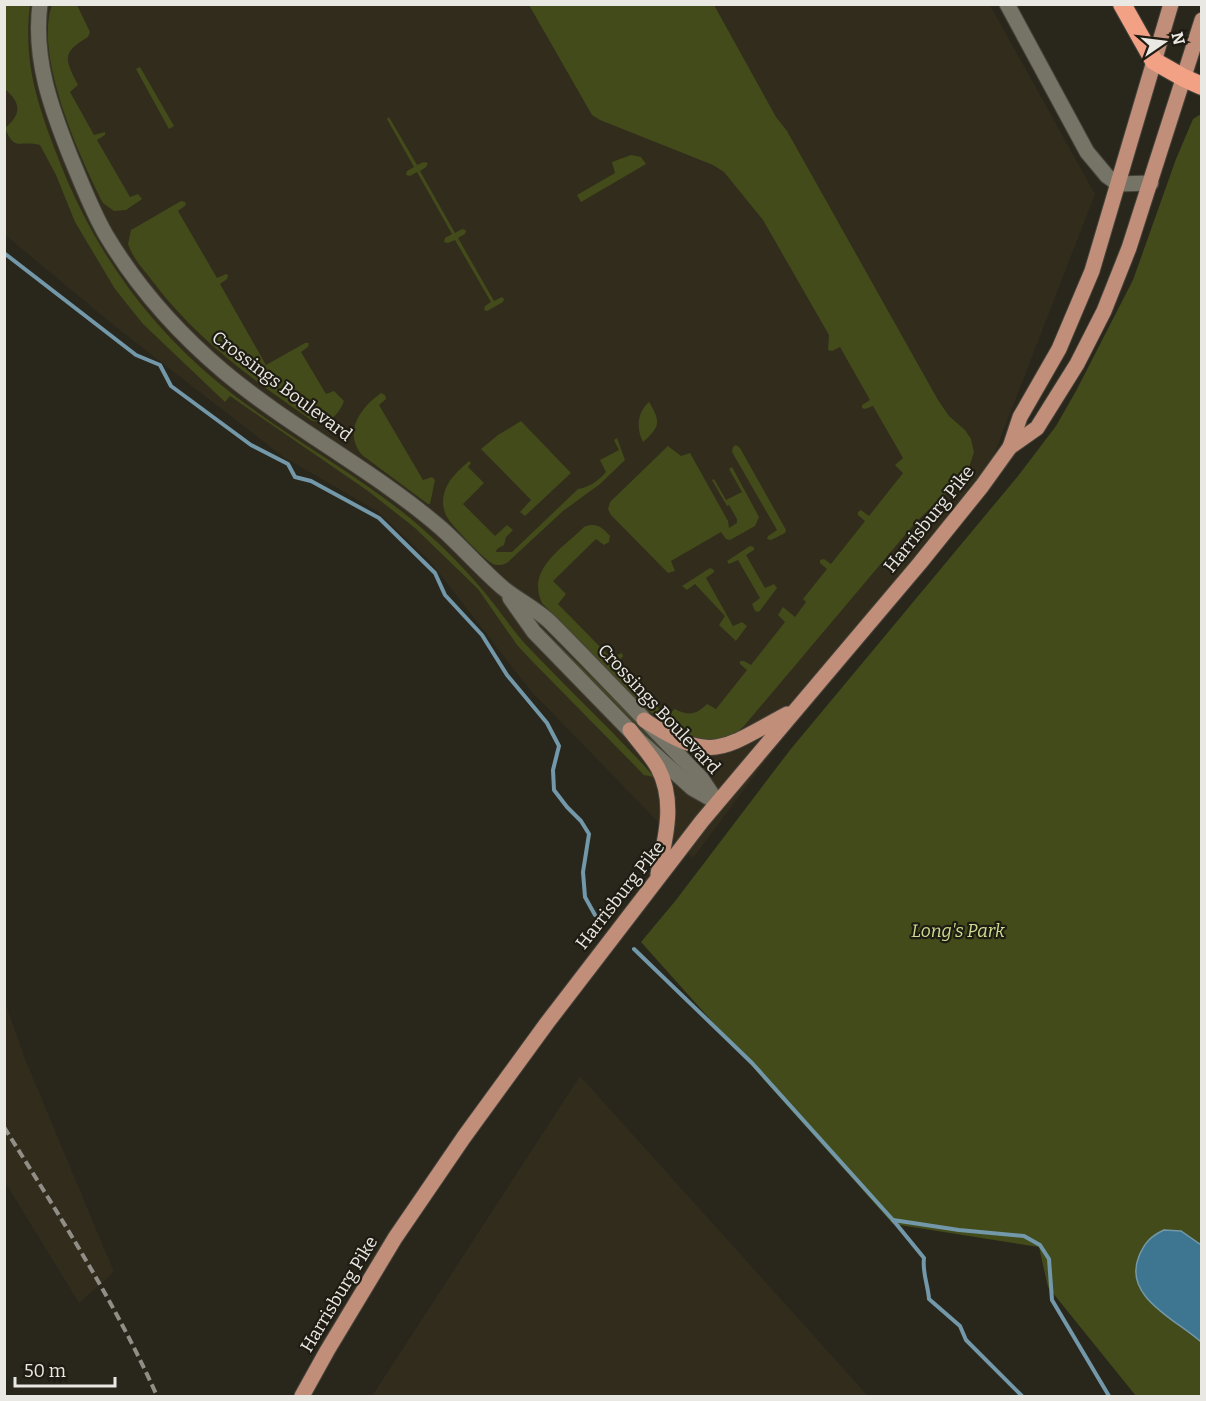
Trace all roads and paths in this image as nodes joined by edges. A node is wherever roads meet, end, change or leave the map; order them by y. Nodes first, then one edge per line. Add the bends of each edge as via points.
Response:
1 (40, 4) edge
2 (1007, 4) edge
3 (1122, 4) edge
4 (1171, 4) edge
5 (1202, 20) edge
6 (1154, 61) junction
7 (1184, 78) junction
8 (1202, 86) edge
9 (1150, 183) junction
10 (1118, 184) junction
11 (1010, 447) junction
12 (503, 588) junction
13 (795, 710) junction
14 (644, 720) junction
15 (630, 730) junction
16 (717, 802) junction
17 (657, 877) junction
18 (302, 1396) edge

1 - 12 street, Crossings Boulevard via 38,44 49,100 105,233 151,299 187,339 225,372 441,528
2 - 10 street via 1087,152
3 - 6 highway
4 - 6 main road, Harrisburg Pike
5 - 7 main road, Harrisburg Pike
6 - 7 highway
6 - 10 main road, Harrisburg Pike
7 - 8 highway
7 - 9 main road, Harrisburg Pike
9 - 10 street
9 - 11 main road, Harrisburg Pike via 1117,280 1091,337 1037,428
10 - 11 main road, Harrisburg Pike via 1084,293 1051,365 1020,417
11 - 13 main road, Harrisburg Pike via 920,562
12 - 14 street, Crossings Boulevard via 547,619
12 - 15 street, Crossings Boulevard via 534,632
13 - 14 main road via 716,748 692,746
13 - 16 main road, Harrisburg Pike
14 - 16 street, Crossings Boulevard via 701,778
15 - 16 street, Crossings Boulevard via 692,788
15 - 17 main road via 666,784 667,830
16 - 17 main road, Harrisburg Pike
17 - 18 main road, Harrisburg Pike via 442,1168 377,1266

